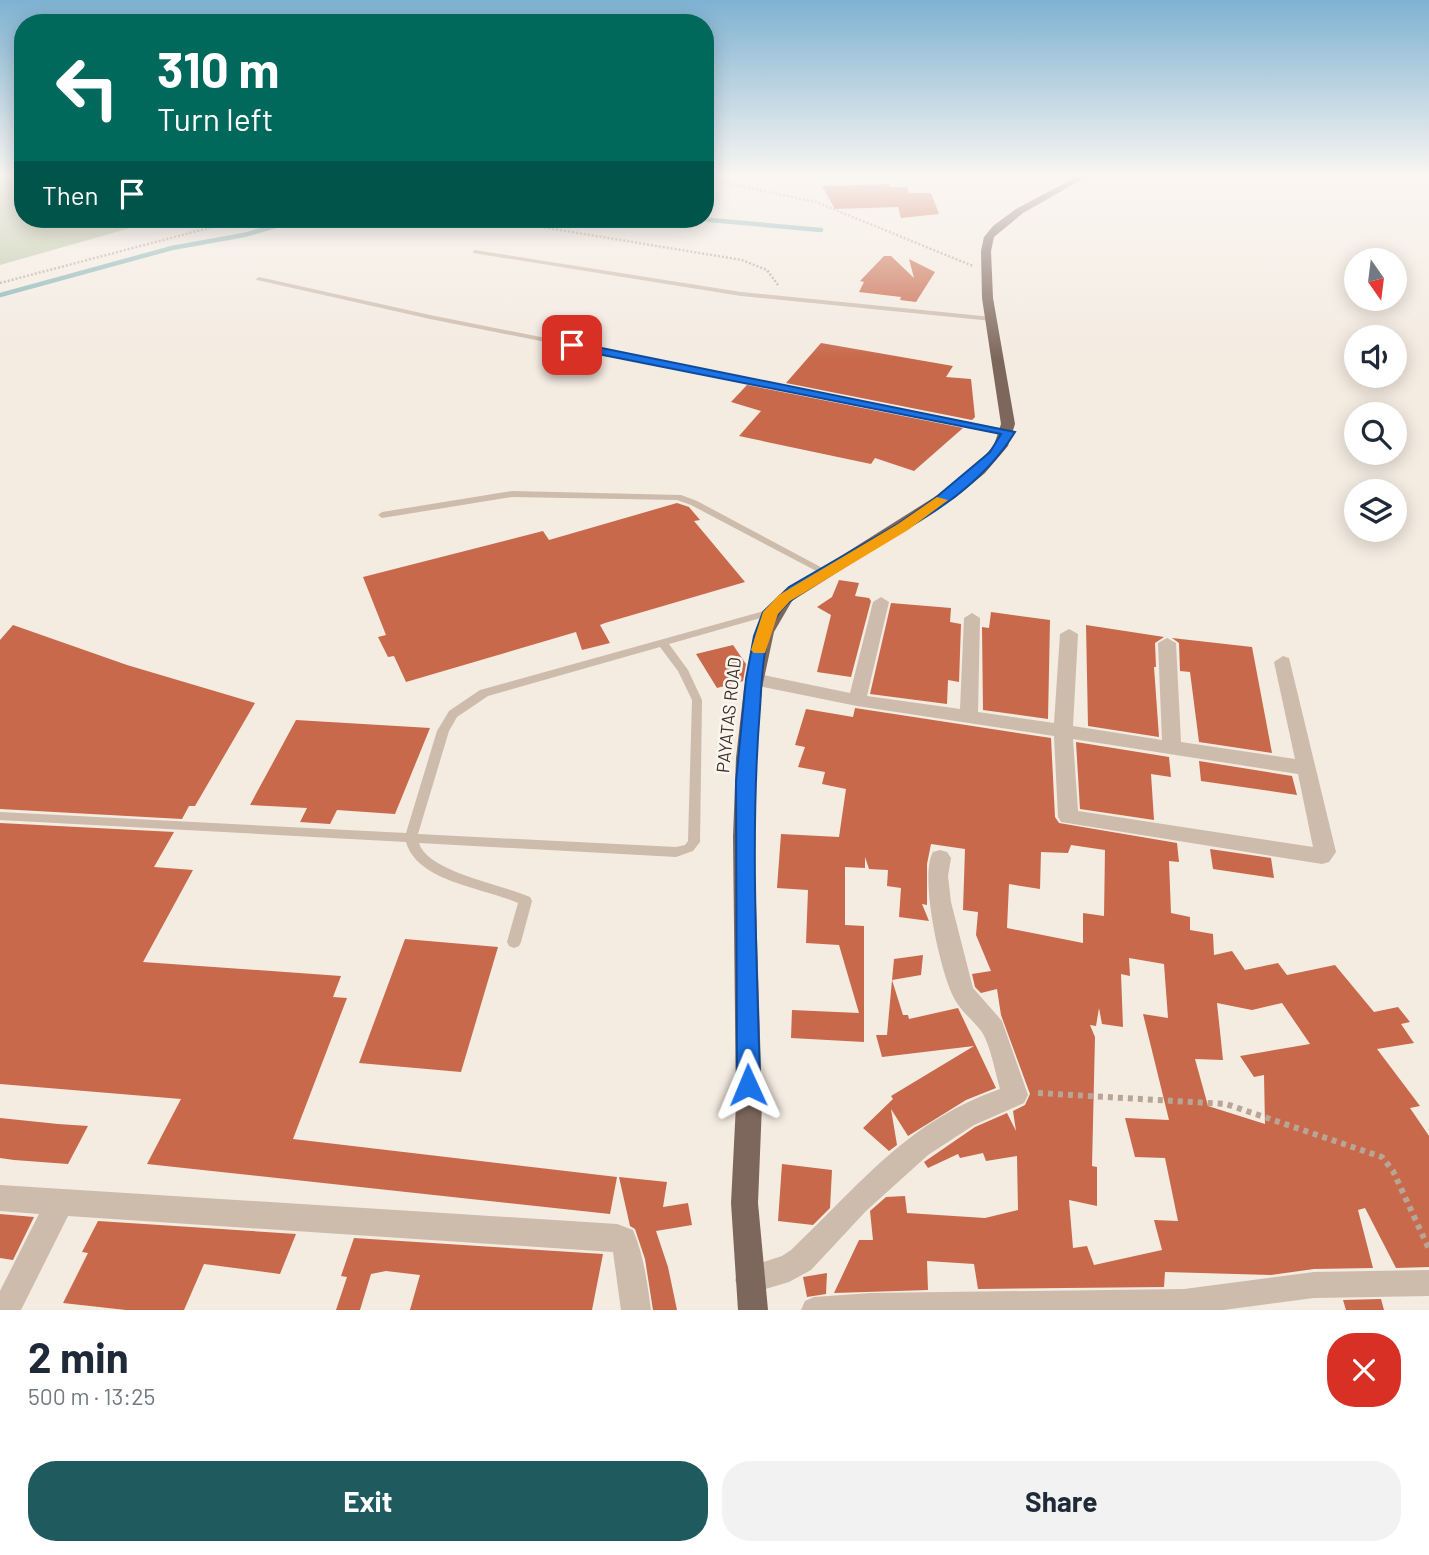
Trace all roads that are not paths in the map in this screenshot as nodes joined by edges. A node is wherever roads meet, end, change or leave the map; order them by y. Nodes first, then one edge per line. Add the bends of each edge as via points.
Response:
1 (991, 237) edge
2 (475, 252) dead end
3 (259, 279) dead end
4 (992, 319) junction
5 (1009, 432) junction
6 (382, 515) dead end
7 (825, 572) junction
8 (881, 602) dead end
9 (771, 612) junction
10 (972, 618) dead end
11 (1069, 634) dead end
12 (662, 642) junction
13 (1167, 643) dead end
14 (1283, 662) dead end
15 (754, 679) junction
16 (857, 700) junction
17 (969, 717) junction
18 (1063, 732) junction
19 (1172, 749) junction
20 (1306, 768) junction
21 (0, 816) edge
22 (411, 836) junction
23 (940, 858) dead end
24 (514, 942) dead end
25 (0, 1198) edge
26 (60, 1202) junction
27 (749, 1280) junction
28 (1429, 1283) edge
29 (6, 1310) edge
30 (636, 1310) edge
31 (753, 1310) edge
32 (814, 1310) edge

1 - 4 main road via 985,270
2 - 4 lane via 629,279
3 - 5 lane
4 - 5 main road
5 - 7 main road, PAYATAS ROAD via 995,455 939,502
6 - 7 lane via 512,494 678,497
7 - 9 main road, PAYATAS ROAD via 794,590
8 - 16 street
9 - 12 lane
9 - 15 main road, PAYATAS ROAD
10 - 17 street
11 - 18 street
12 - 22 lane via 471,699 453,714 443,731
12 - 22 lane via 697,700 694,842 689,848 676,852
13 - 19 street
14 - 20 street
15 - 16 street
15 - 27 main road, PAYATAS ROAD via 744,857 749,1107 744,1190
16 - 17 street
17 - 18 street
18 - 19 street
18 - 20 street via 1068,817 1322,856 1325,852
19 - 20 street
21 - 22 lane
22 - 24 lane via 418,858 450,875 525,901
23 - 27 street via 940,902 962,990 993,1028 1015,1096 957,1119 879,1179 801,1260
25 - 26 street
26 - 29 street
26 - 30 street via 617,1238 628,1250
27 - 31 main road, PAYATAS ROAD
28 - 32 street via 1314,1285 1184,1302

